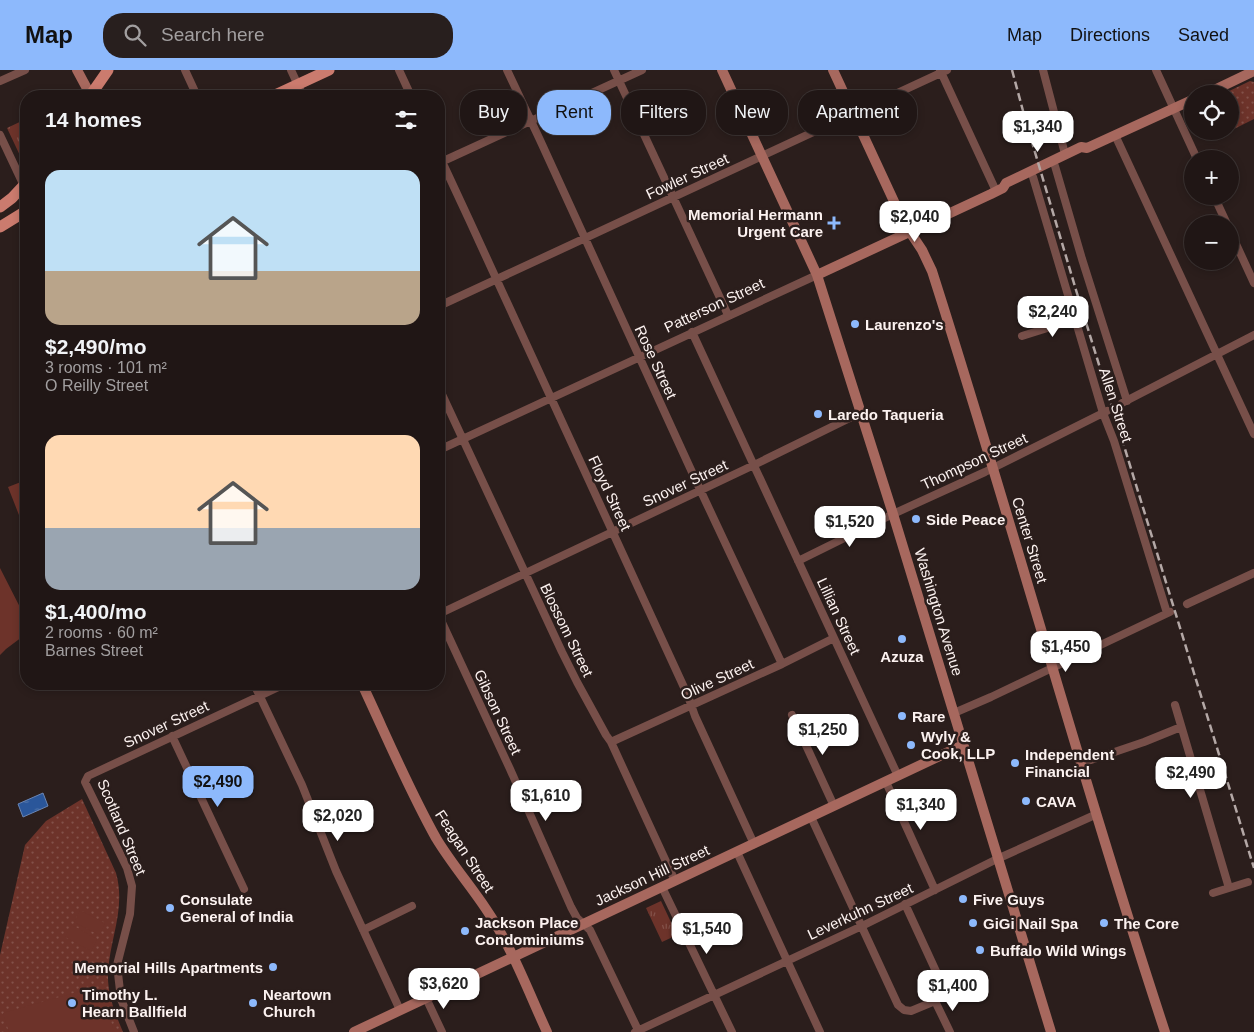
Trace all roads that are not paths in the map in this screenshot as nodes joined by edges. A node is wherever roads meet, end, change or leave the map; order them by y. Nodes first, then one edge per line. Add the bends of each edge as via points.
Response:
1 (25, 70) edge
2 (77, 70) edge
3 (108, 70) edge
4 (185, 70) edge
5 (291, 70) edge
6 (329, 70) edge
7 (399, 70) edge
8 (507, 70) edge
9 (614, 70) edge
10 (642, 70) edge
11 (722, 70) edge
12 (833, 70) edge
13 (1043, 70) edge
14 (1156, 70) edge
15 (943, 71) edge
16 (1254, 71) edge
17 (619, 80) junction
18 (0, 82) edge
19 (298, 84) junction
20 (1225, 85) edge
21 (87, 90) edge
22 (94, 90) edge
23 (194, 90) edge
24 (286, 90) edge
25 (300, 90) edge
26 (408, 90) edge
27 (842, 90) edge
28 (903, 90) edge
29 (1184, 104) edge
30 (1174, 109) junction
31 (532, 122) junction
32 (0, 135) edge
33 (808, 135) edge
34 (863, 135) edge
35 (1115, 135) junction
36 (1087, 148) junction
37 (1193, 150) edge
38 (1065, 154) junction
39 (762, 156) junction
40 (445, 158) edge
41 (1055, 166) junction
42 (445, 171) edge
43 (20, 174) edge
44 (1033, 177) junction
45 (999, 190) junction
46 (20, 191) edge
47 (674, 197) junction
48 (0, 207) edge
49 (20, 215) edge
50 (0, 227) edge
51 (911, 231) junction
52 (585, 238) junction
53 (1239, 250) edge
54 (817, 275) junction
55 (496, 280) junction
56 (1254, 283) edge
57 (445, 303) edge
58 (728, 315) junction
59 (1076, 319) junction
60 (692, 332) junction
61 (1254, 335) edge
62 (1022, 336) dead end
63 (1217, 354) junction
64 (639, 356) junction
65 (551, 397) junction
66 (445, 401) edge
67 (1105, 412) junction
68 (860, 413) junction
69 (1254, 434) edge
70 (463, 439) junction
71 (445, 447) edge
72 (754, 465) junction
73 (993, 468) junction
74 (701, 490) junction
75 (893, 514) junction
76 (612, 532) junction
77 (798, 560) junction
78 (1254, 573) edge
79 (525, 574) junction
80 (1187, 604) dead end
81 (445, 612) edge
82 (445, 628) edge
83 (834, 638) junction
84 (782, 664) junction
85 (1053, 667) junction
86 (257, 690) edge
87 (271, 690) edge
88 (365, 690) edge
89 (260, 695) junction
90 (1175, 705) dead end
91 (692, 706) junction
92 (954, 712) junction
93 (792, 715) dead end
94 (1181, 727) junction
95 (172, 736) junction
96 (611, 742) junction
97 (963, 745) junction
98 (1082, 763) junction
99 (898, 776) junction
100 (86, 778) joint
101 (886, 782) junction
102 (834, 806) junction
103 (1097, 814) junction
104 (811, 817) junction
105 (754, 844) junction
106 (737, 852) junction
107 (997, 859) junction
108 (675, 881) junction
109 (1248, 882) dead end
110 (662, 887) junction
111 (1228, 888) junction
112 (244, 889) dead end
113 (935, 890) junction
114 (1213, 893) dead end
115 (905, 904) junction
116 (412, 906) dead end
117 (584, 924) junction
118 (862, 926) junction
119 (363, 930) junction
120 (513, 958) junction
121 (788, 960) junction
122 (714, 995) junction
123 (426, 998) junction
124 (935, 1001) junction
125 (400, 1010) junction
126 (637, 1031) edge
127 (134, 1032) edge
128 (354, 1032) edge
129 (442, 1032) edge
130 (547, 1032) edge
131 (732, 1032) edge
132 (820, 1032) edge
133 (950, 1032) edge
134 (1051, 1032) edge
135 (1165, 1032) edge

1 - 18 street
2 - 21 street
3 - 22 main road
4 - 23 street
5 - 19 street
6 - 19 main road
7 - 26 street
8 - 31 street, Rose Street
9 - 17 street
10 - 17 street
11 - 39 street, Washington Avenue
12 - 27 street, Center Street
13 - 38 street
14 - 30 street
15 - 28 street, Fowler Street
15 - 45 street
16 - 20 street
17 - 31 street
17 - 47 street
19 - 24 main road
19 - 25 street
29 - 30 street, Patterson Street
30 - 35 street, Patterson Street
30 - 37 street
31 - 40 street
31 - 52 street, Rose Street
32 - 43 street
33 - 39 street, Fowler Street
34 - 51 street, Center Street via 904,223
35 - 36 street, Patterson Street
35 - 63 street
36 - 38 street, Patterson Street via 1081,147
36 - 41 street, Patterson Street
38 - 45 street, Patterson Street via 1006,183
39 - 47 street, Fowler Street
39 - 54 street, Washington Avenue
41 - 44 street, Patterson Street
41 - 63 street, Allen Street via 1124,402
42 - 55 street, Floyd Street
44 - 45 street, Patterson Street
44 - 59 street, Allen Street
45 - 51 street, Patterson Street
46 - 48 main road
47 - 52 street, Fowler Street
47 - 58 street
49 - 50 main road
51 - 54 street, Patterson Street
51 - 73 street, Center Street via 932,271
52 - 55 street, Fowler Street
52 - 64 street, Rose Street
53 - 56 street
54 - 58 street, Patterson Street
54 - 68 street, Washington Avenue
55 - 57 street, Fowler Street
55 - 65 street, Floyd Street
58 - 60 street, Patterson Street
59 - 62 street
59 - 67 street, Allen Street
60 - 64 street, Patterson Street
60 - 72 street, Lillian Street
61 - 63 street
63 - 69 street
64 - 65 street, Patterson Street
64 - 74 street, Rose Street
65 - 70 street, Patterson Street
65 - 76 street, Floyd Street
66 - 70 street, Blossom Street
67 - 73 street, Thompson Street
67 - 85 street, Allen Street via 1168,612
68 - 72 street, Snover Street
68 - 75 street, Washington Avenue
70 - 71 street, Patterson Street
70 - 79 street, Blossom Street
72 - 74 street, Snover Street
72 - 77 street, Lillian Street
73 - 75 street, Thompson Street
73 - 85 street, Center Street
74 - 76 street, Snover Street
74 - 84 street, Rose Street
75 - 77 street, Thompson Street
75 - 92 street, Washington Avenue
76 - 79 street, Snover Street
76 - 91 street, Floyd Street
77 - 83 street, Lillian Street
78 - 80 street
79 - 81 street, Snover Street
79 - 96 street, Blossom Street via 577,682
82 - 117 street, Gibson Street via 571,907
83 - 84 street, Olive Street
83 - 99 street, Lillian Street
84 - 91 street, Olive Street
85 - 92 street
85 - 98 street, Center Street
86 - 89 street
87 - 89 street, Snover Street
88 - 120 street, Feagan Street via 429,825 486,909
89 - 95 street, Snover Street
89 - 119 street via 302,784
90 - 94 street
91 - 96 street, Olive Street
91 - 105 street, Floyd Street
92 - 97 street, Washington Avenue
93 - 102 street
94 - 98 street
94 - 111 street
95 - 100 street, Snover Street
95 - 112 street
96 - 108 street, Blossom Street
97 - 99 street, Jackson Hill Street
97 - 107 street, Washington Avenue
98 - 103 street, Center Street
99 - 101 street, Jackson Hill Street
100 - 127 street, Scotland Street via 132,886 130,914 117,965 121,999
101 - 102 street, Jackson Hill Street
101 - 113 street
102 - 104 street, Jackson Hill Street
103 - 107 street, Leverkuhn Street
103 - 135 street, Center Street
104 - 105 street, Jackson Hill Street
104 - 118 street
105 - 106 street, Jackson Hill Street
106 - 108 street, Jackson Hill Street
106 - 121 street
107 - 113 street, Leverkuhn Street
107 - 134 street, Washington Avenue
108 - 110 street, Jackson Hill Street
109 - 111 street
110 - 117 street, Jackson Hill Street
110 - 122 street
111 - 114 street
113 - 115 street, Leverkuhn Street
115 - 118 street, Leverkuhn Street
115 - 124 street via 940,980 941,994
116 - 119 street
117 - 120 street, Jackson Hill Street
117 - 126 street, Gibson Street via 597,942
118 - 121 street, Leverkuhn Street
118 - 124 street via 898,1005 911,1011
119 - 125 street
120 - 123 street, Jackson Hill Street
120 - 130 street, Feagan Street
121 - 122 street, Leverkuhn Street
121 - 132 street
122 - 126 street, Leverkuhn Street
122 - 131 street
123 - 125 street, Jackson Hill Street
123 - 129 street
124 - 133 street
125 - 128 street, Jackson Hill Street

